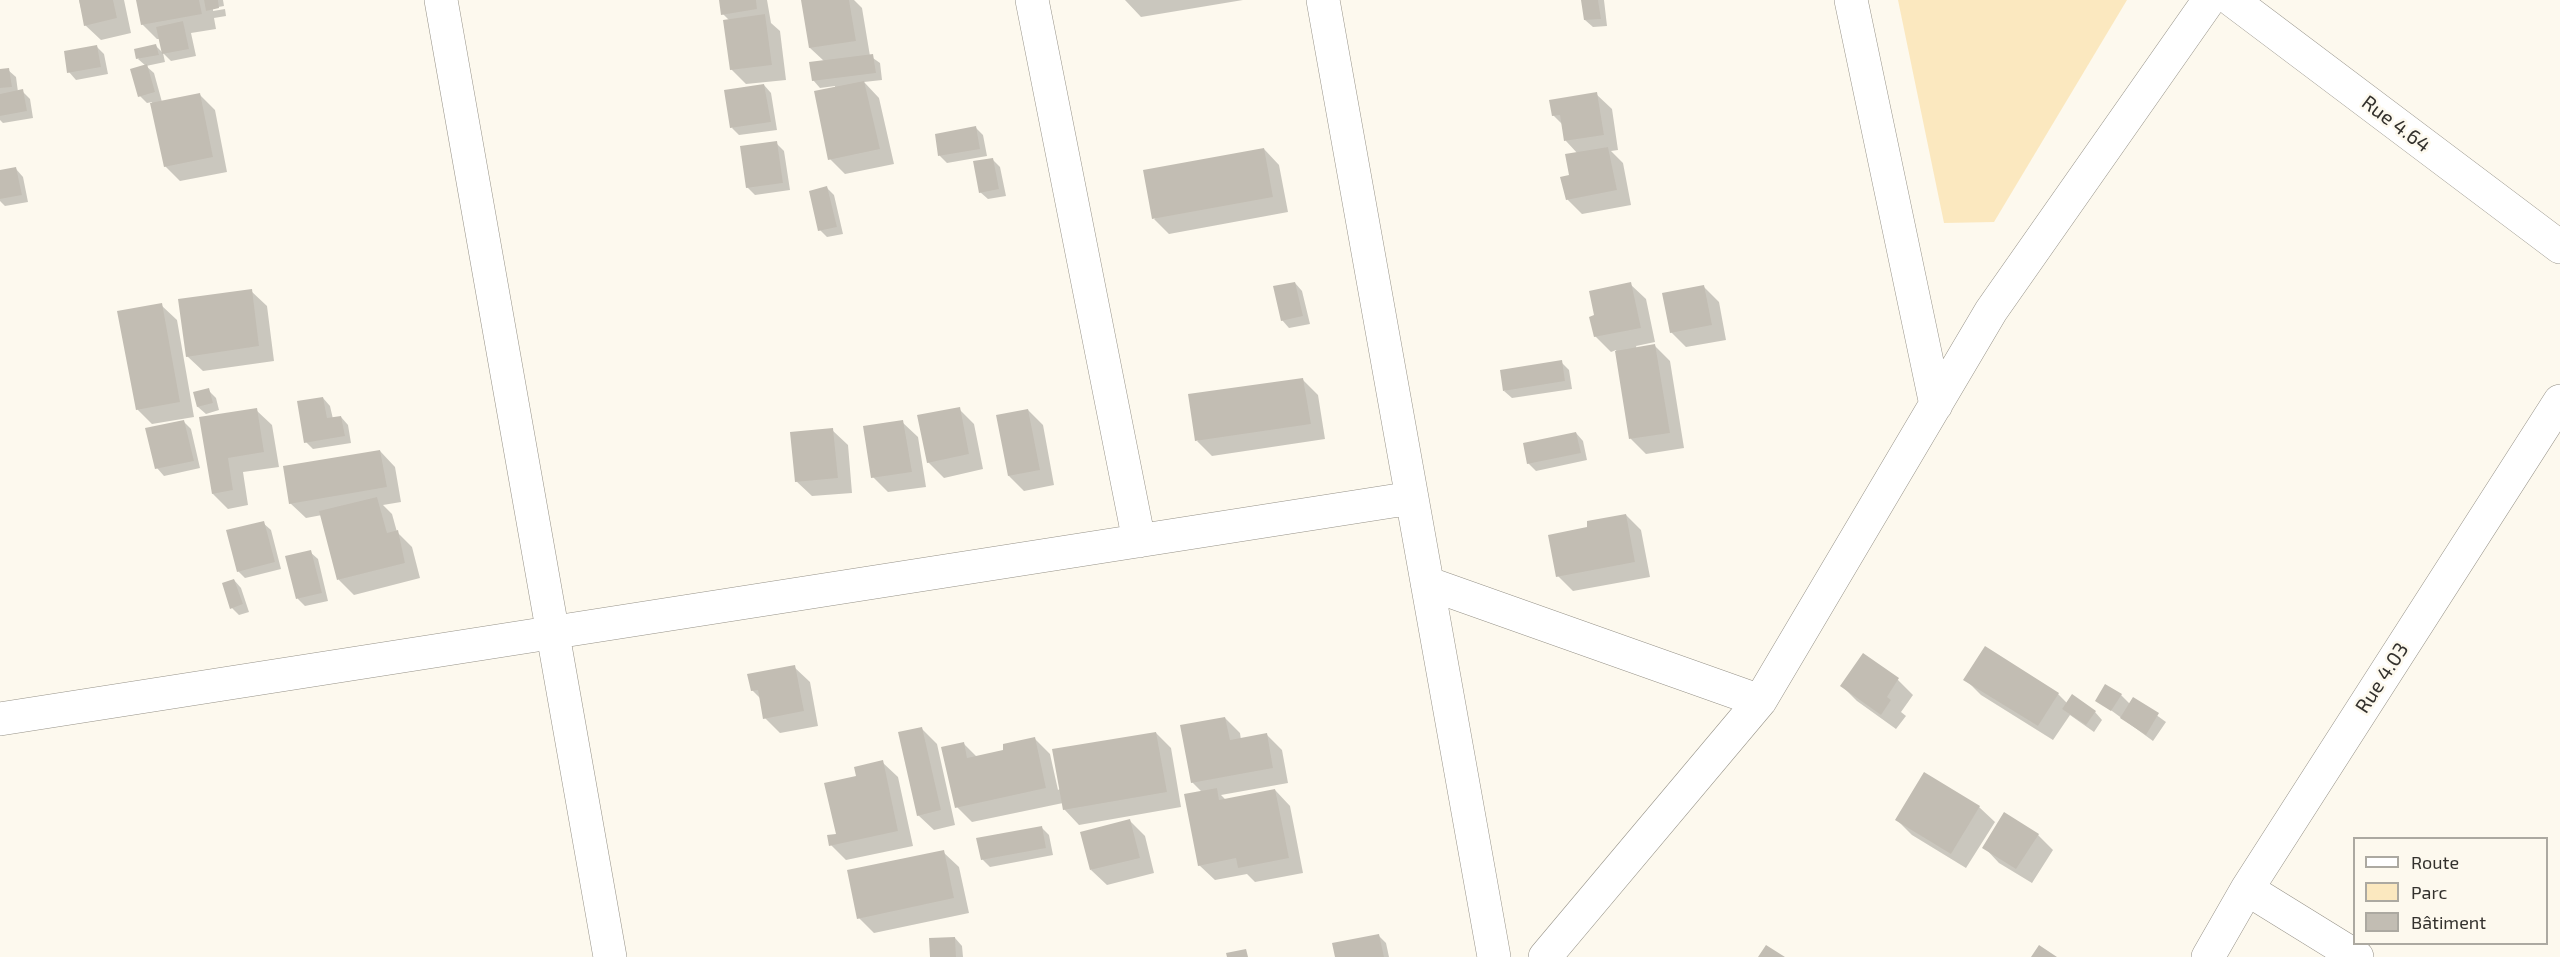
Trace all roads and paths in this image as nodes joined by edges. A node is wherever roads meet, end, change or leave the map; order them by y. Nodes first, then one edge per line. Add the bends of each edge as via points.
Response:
1 (441, 0) edge
2 (1032, 0) edge
3 (1323, 0) edge
4 (1851, 0) edge
5 (2210, 0) edge
6 (2232, 0) edge
7 (2560, 247) edge
8 (2560, 401) edge
9 (1936, 405) junction
10 (1412, 498) junction
11 (1139, 541) junction
12 (1427, 583) junction
13 (553, 633) junction
14 (1760, 701) junction
15 (0, 719) edge
16 (2247, 890) junction
17 (610, 957) edge
18 (1494, 957) edge
19 (1545, 957) edge
20 (2208, 957) edge
21 (2357, 957) edge

1 - 13 street
2 - 11 street
3 - 10 street
4 - 9 street
5 - 9 street via 1991,311
6 - 7 street, Rue 4.64
8 - 16 street, Rue 4.03
9 - 14 street
10 - 11 street
10 - 12 street
11 - 13 street
12 - 14 street
12 - 18 street
13 - 15 street
13 - 17 street
14 - 19 street
16 - 20 street, Rue 4.03
16 - 21 street

